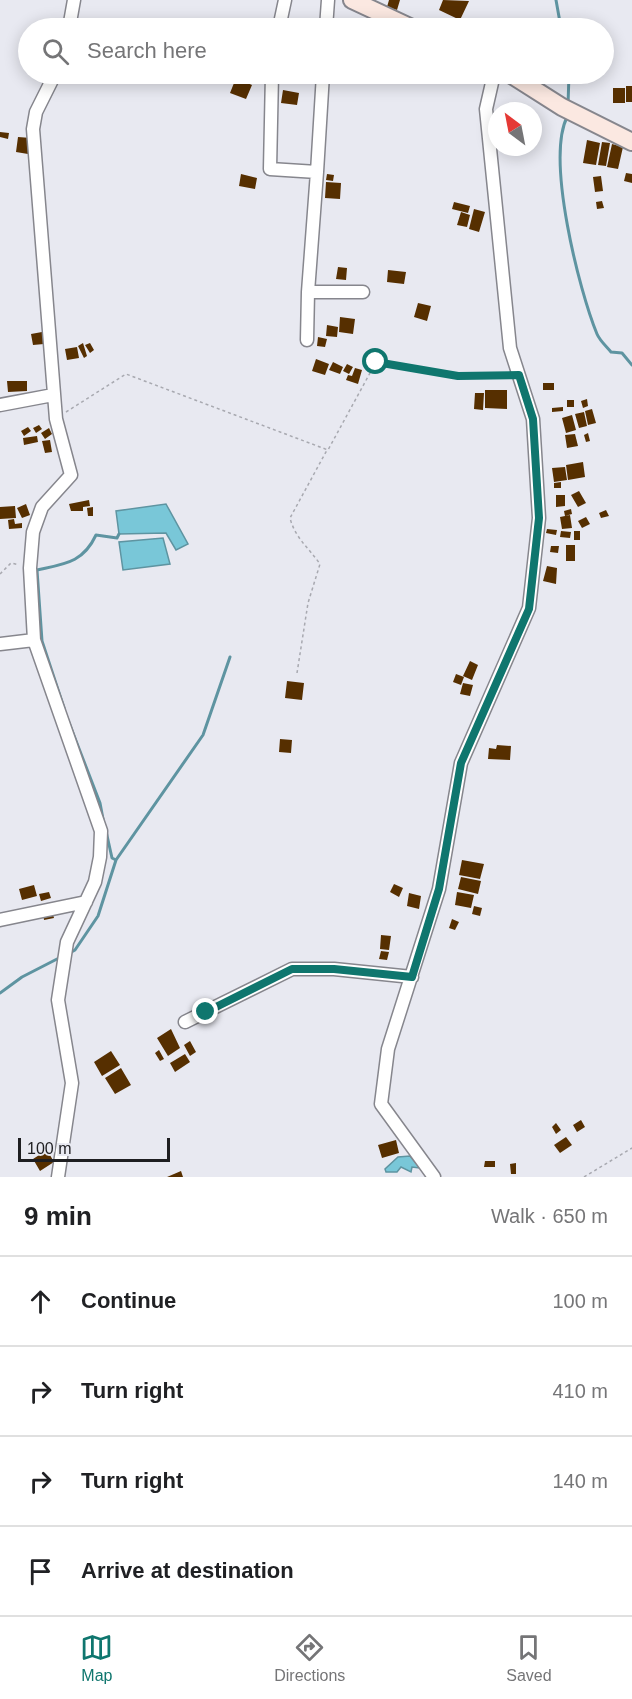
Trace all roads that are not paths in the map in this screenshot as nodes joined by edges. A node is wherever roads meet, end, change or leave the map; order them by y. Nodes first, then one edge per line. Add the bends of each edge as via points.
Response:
1 (74, 0) edge
2 (285, 0) edge
3 (328, 0) edge
4 (352, 0) edge
5 (71, 18) edge
6 (281, 18) edge
7 (327, 18) edge
8 (391, 18) edge
9 (50, 84) edge
10 (272, 84) edge
11 (322, 84) edge
12 (492, 84) edge
13 (526, 84) edge
14 (632, 142) edge
15 (317, 172) junction
16 (308, 292) junction
17 (363, 292) dead end
18 (307, 340) dead end
19 (53, 395) junction
20 (0, 405) edge
21 (34, 640) junction
22 (0, 644) edge
23 (86, 902) junction
24 (0, 920) edge
25 (412, 977) junction
26 (185, 1022) dead end
27 (58, 1177) edge
28 (434, 1177) edge

1 - 5 street
2 - 6 street
3 - 7 street
4 - 8 street
9 - 19 street via 36,112 33,129
10 - 15 street via 270,170
11 - 15 street
12 - 25 street via 486,109 510,348 533,419 539,518 529,609 461,763 439,889
13 - 14 street
15 - 16 street
16 - 17 street
16 - 18 street
19 - 20 street
19 - 21 street via 71,475 42,507 33,532 30,568
21 - 22 street
21 - 23 street via 101,831 99,866
23 - 24 street
23 - 27 street via 64,953 58,1000 72,1083
25 - 26 street via 292,969
25 - 28 street via 388,1049 381,1104

